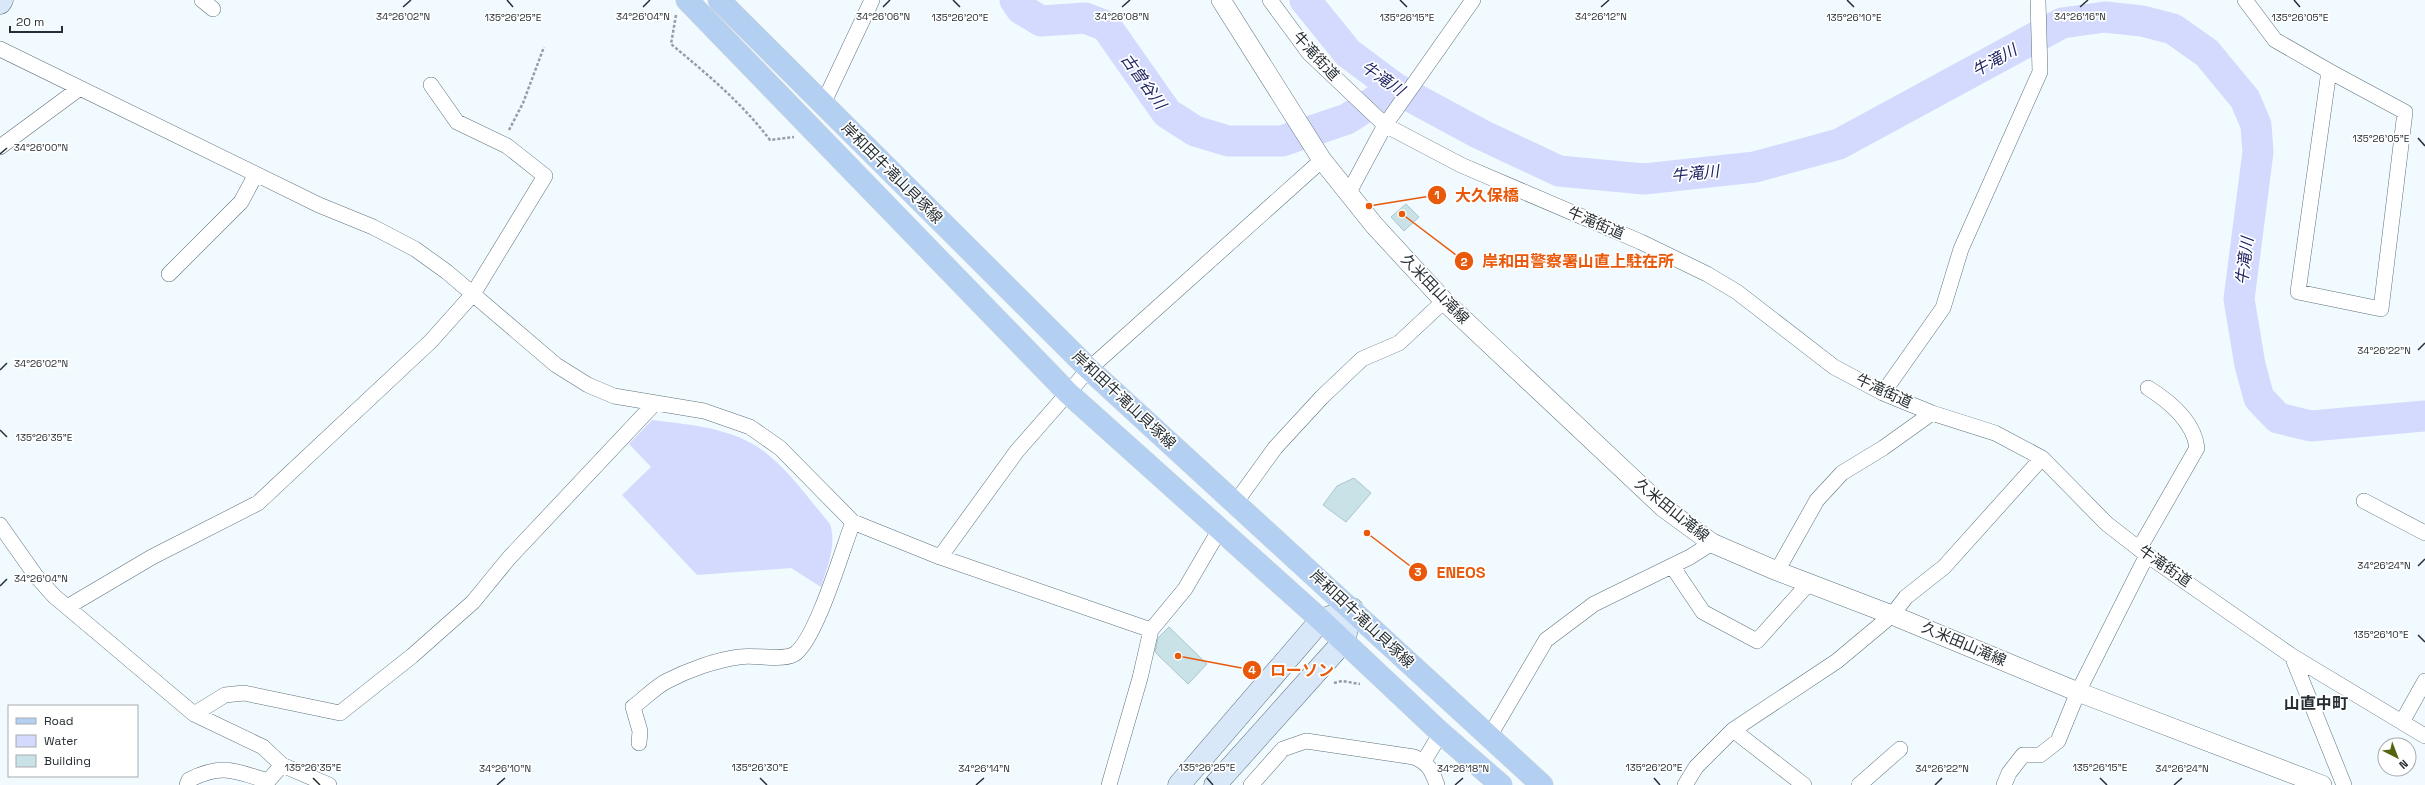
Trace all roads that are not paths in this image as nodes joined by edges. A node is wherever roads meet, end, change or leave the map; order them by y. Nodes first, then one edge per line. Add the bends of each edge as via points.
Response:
1 (2, 0) edge
2 (719, 0) edge
3 (872, 0) edge
4 (1221, 0) edge
5 (1270, 0) edge
6 (1473, 0) edge
7 (2038, 0) edge
8 (2245, 0) edge
9 (0, 3) edge
10 (682, 4) edge
11 (0, 50) edge
12 (2329, 71) junction
13 (431, 85) dead end
14 (80, 88) junction
15 (823, 104) junction
16 (1387, 121) junction
17 (0, 147) edge
18 (1318, 153) junction
19 (256, 174) junction
20 (1348, 194) junction
21 (169, 274) dead end
22 (473, 294) junction
23 (1444, 301) junction
24 (1089, 369) junction
25 (2148, 388) dead end
26 (1068, 393) junction
27 (1883, 393) junction
28 (655, 403) junction
29 (1932, 413) junction
30 (2042, 458) junction
31 (2364, 501) dead end
32 (1236, 502) junction
33 (853, 522) junction
34 (0, 525) edge
35 (1220, 529) junction
36 (2425, 534) edge
37 (1712, 543) junction
38 (2143, 552) junction
39 (940, 558) junction
40 (1672, 566) junction
41 (1777, 572) junction
42 (1809, 583) junction
43 (69, 606) junction
44 (1352, 610) junction
45 (1892, 615) junction
46 (1321, 620) junction
47 (1151, 630) junction
48 (1344, 641) junction
49 (2292, 656) junction
50 (2425, 681) edge
51 (2078, 692) junction
52 (194, 714) junction
53 (2402, 722) junction
54 (1733, 730) junction
55 (1441, 733) junction
56 (2425, 736) edge
57 (1490, 737) junction
58 (640, 744) dead end
59 (1900, 749) dead end
60 (1424, 761) junction
61 (282, 765) junction
62 (188, 785) edge
63 (330, 785) edge
64 (1109, 785) edge
65 (1178, 785) edge
66 (1215, 785) edge
67 (1251, 785) edge
68 (1437, 785) edge
69 (1501, 785) edge
70 (1542, 785) edge
71 (1685, 785) edge
72 (1804, 785) edge
73 (1859, 785) edge
74 (2004, 785) edge
75 (2322, 785) edge
76 (2344, 785) edge

1 - 9 main road
2 - 15 main road, 岸和田牛滝山貝塚線
3 - 15 street
4 - 18 street, 久米田山滝線
5 - 16 street, 牛滝街道 via 1309,53 1365,105
6 - 16 street
7 - 27 street via 2040,72 1961,249 1943,308
8 - 12 street via 2275,40
10 - 26 main road, 岸和田牛滝山貝塚線 via 818,134
11 - 14 street
12 - 12 street via 2405,112 2381,309 2298,292
13 - 22 street via 457,122 507,146 545,176
14 - 17 street
14 - 19 street
15 - 24 main road, 岸和田牛滝山貝塚線
16 - 20 street
16 - 27 street, 牛滝街道 via 1461,165 1641,242 1707,274 1737,292 1834,367
18 - 20 street, 久米田山滝線
18 - 24 street
19 - 21 street via 241,202
19 - 22 street via 415,249
20 - 23 street, 久米田山滝線
22 - 28 street via 556,365 588,385 614,396
22 - 43 street via 431,341 258,503 152,557
23 - 32 street via 1399,343 1362,359 1322,397 1274,448
23 - 37 street, 久米田山滝線 via 1664,508
24 - 26 street
24 - 32 main road, 岸和田牛滝山貝塚線
25 - 38 street via 2166,400 2185,420 2196,438 2197,448
26 - 35 main road, 岸和田牛滝山貝塚線
26 - 39 street via 1017,451
27 - 29 street, 牛滝街道
28 - 33 street via 704,411 750,427 780,448
28 - 52 street via 509,558 473,602 412,656 340,713 244,694 225,695
29 - 30 street, 牛滝街道 via 1995,433
29 - 41 street via 1842,473 1817,500
30 - 38 street, 牛滝街道 via 2107,524
30 - 45 street via 1944,567 1906,597
31 - 36 street
32 - 44 main road, 岸和田牛滝山貝塚線
33 - 39 street
33 - 58 street via 821,610 802,647 795,654 784,657 740,656 666,681 633,707 640,731
34 - 43 street via 36,576 54,596
35 - 46 main road, 岸和田牛滝山貝塚線
35 - 47 street via 1185,589
37 - 40 street
37 - 41 street, 久米田山滝線
38 - 49 street, 牛滝街道
38 - 51 street
39 - 47 street
40 - 42 street via 1703,612 1757,641
40 - 57 street via 1594,604 1546,640
41 - 42 street, 久米田山滝線
42 - 45 street, 久米田山滝線
43 - 52 street
44 - 46 main road
44 - 48 main road
44 - 57 main road, 岸和田牛滝山貝塚線
45 - 51 street, 久米田山滝線
45 - 54 street via 1837,661
46 - 48 main road, 岸和田牛滝山貝塚線
46 - 65 main road
47 - 64 street
48 - 55 main road, 岸和田牛滝山貝塚線
48 - 66 main road
49 - 53 street, 牛滝街道
49 - 76 street
50 - 53 street
51 - 74 street via 2058,741 2040,755 2023,755 2009,773
51 - 75 street, 久米田山滝線
52 - 61 street via 263,747
53 - 56 street, 牛滝街道
54 - 71 street via 1696,767
54 - 72 street
55 - 60 street
55 - 69 main road, 岸和田牛滝山貝塚線
57 - 70 main road, 岸和田牛滝山貝塚線
59 - 73 street
60 - 67 street via 1414,757 1306,742 1283,749
60 - 68 street via 1432,769
61 - 62 street via 268,781 226,769 209,771 190,780
61 - 63 street

